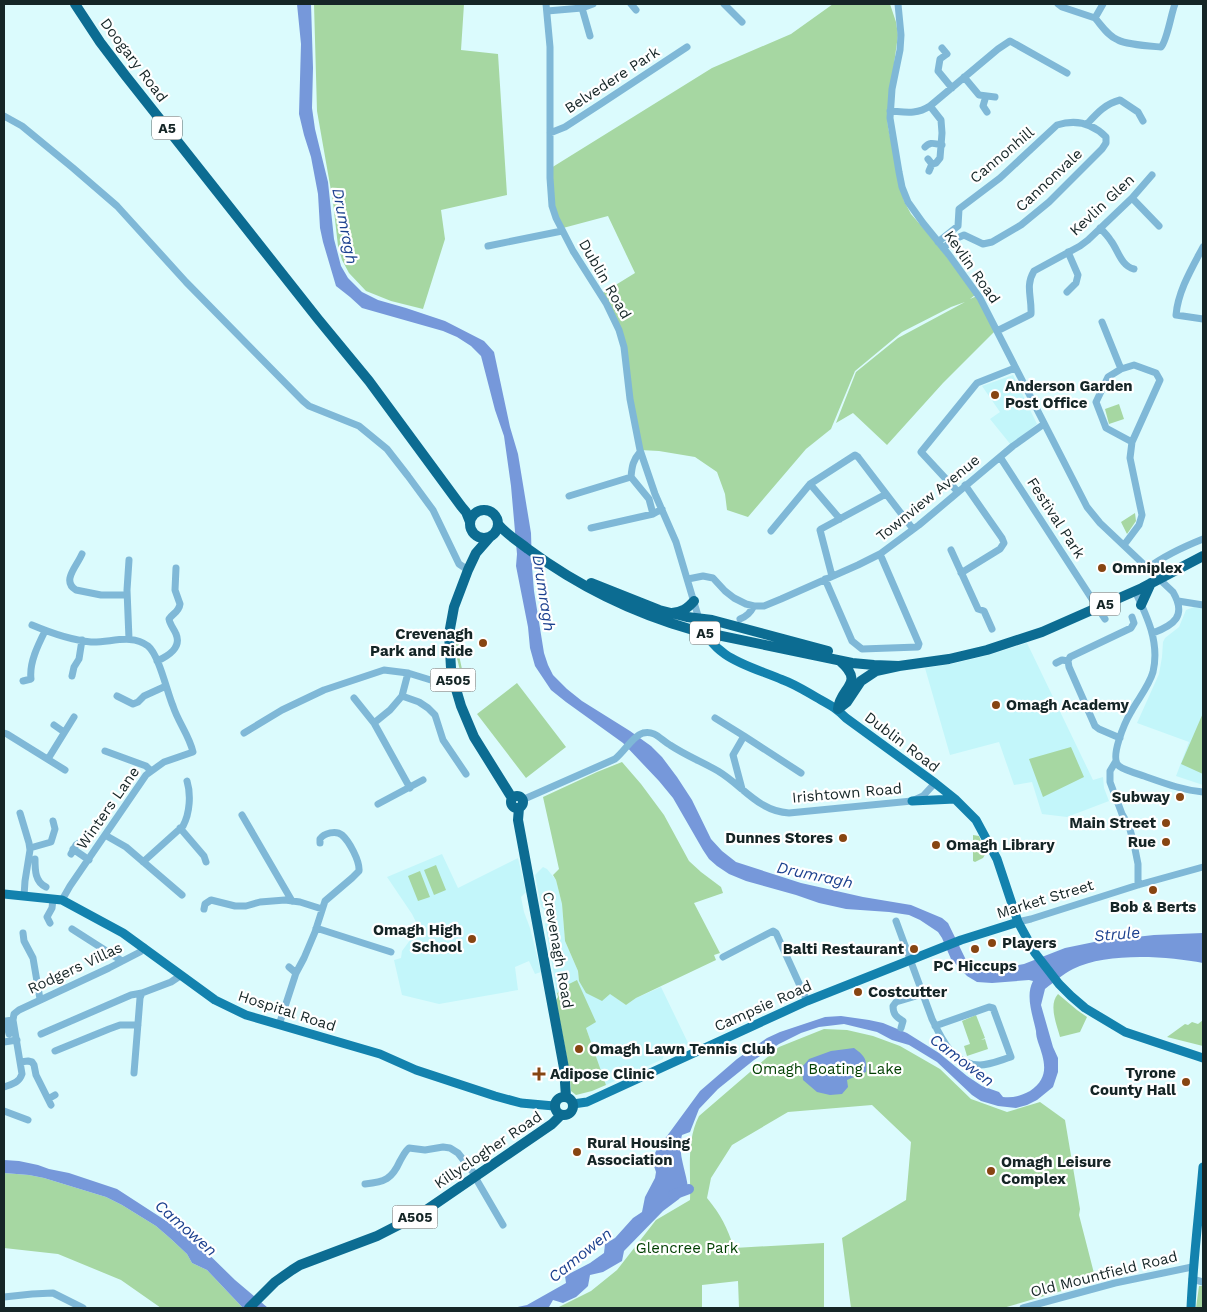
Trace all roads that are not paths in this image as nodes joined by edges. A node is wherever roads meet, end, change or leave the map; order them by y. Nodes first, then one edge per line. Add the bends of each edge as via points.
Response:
1 (75, 4) edge
2 (593, 4) edge
3 (724, 4) edge
4 (898, 4) edge
5 (1058, 4) edge
6 (1102, 4) edge
7 (1175, 4) edge
8 (546, 7) edge
9 (582, 8) junction
10 (1096, 18) junction
11 (742, 22) dead end
12 (590, 36) dead end
13 (687, 47) dead end
14 (942, 48) dead end
15 (1067, 72) dead end
16 (964, 78) junction
17 (952, 88) junction
18 (986, 96) junction
19 (995, 97) dead end
20 (930, 106) junction
21 (890, 111) junction
22 (987, 112) dead end
23 (4, 116) edge
24 (1143, 121) dead end
25 (1087, 124) junction
26 (550, 133) junction
27 (1102, 133) joint
28 (942, 145) junction
29 (925, 147) dead end
30 (930, 165) dead end
31 (1152, 175) dead end
32 (1132, 198) junction
33 (1100, 228) junction
34 (1160, 228) dead end
35 (562, 230) junction
36 (941, 245) junction
37 (488, 246) dead end
38 (1203, 247) edge
39 (1068, 252) junction
40 (1130, 270) dead end
41 (1066, 294) dead end
42 (1203, 319) edge
43 (1102, 322) dead end
44 (997, 331) junction
45 (1016, 368) junction
46 (1121, 369) junction
47 (1044, 424) junction
48 (1132, 442) junction
49 (640, 452) junction
50 (1000, 457) junction
51 (631, 477) junction
52 (810, 484) junction
53 (965, 485) junction
54 (958, 492) junction
55 (886, 494) junction
56 (569, 496) dead end
57 (461, 506) junction
58 (662, 509) junction
59 (477, 512) junction
60 (653, 514) junction
61 (840, 519) junction
62 (470, 522) junction
63 (591, 528) dead end
64 (913, 529) junction
65 (494, 531) junction
66 (771, 531) dead end
67 (475, 535) junction
68 (1203, 539) edge
69 (1124, 545) junction
70 (950, 550) dead end
71 (476, 552) junction
72 (82, 554) dead end
73 (880, 554) junction
74 (1203, 556) edge
75 (129, 560) dead end
76 (176, 568) dead end
77 (555, 568) junction
78 (1148, 568) junction
79 (468, 570) junction
80 (961, 573) junction
81 (829, 578) junction
82 (688, 579) junction
83 (1147, 587) junction
84 (1135, 591) junction
85 (127, 595) junction
86 (1119, 598) junction
87 (694, 601) junction
88 (1178, 601) junction
89 (1141, 604) junction
90 (1203, 605) edge
91 (754, 606) junction
92 (668, 613) junction
93 (1132, 617) dead end
94 (740, 619) dead end
95 (1105, 619) dead end
96 (700, 621) junction
97 (32, 625) dead end
98 (992, 629) dead end
99 (45, 630) junction
100 (1153, 634) junction
101 (129, 639) junction
102 (82, 640) junction
103 (839, 660) junction
104 (157, 661) junction
105 (1068, 661) junction
106 (1056, 663) dead end
107 (874, 666) junction
108 (899, 666) junction
109 (408, 673) junction
110 (72, 676) dead end
111 (453, 679) junction
112 (24, 681) dead end
113 (166, 686) junction
114 (117, 696) dead end
115 (402, 696) junction
116 (354, 698) dead end
117 (838, 709) junction
118 (74, 717) dead end
119 (715, 718) dead end
120 (374, 723) junction
121 (54, 725) dead end
122 (64, 732) junction
123 (4, 733) edge
124 (244, 733) dead end
125 (744, 736) junction
126 (1120, 738) junction
127 (106, 751) dead end
128 (48, 759) junction
129 (1116, 761) junction
130 (65, 770) dead end
131 (151, 771) junction
132 (802, 773) dead end
133 (466, 774) dead end
134 (423, 780) dead end
135 (187, 781) dead end
136 (935, 783) junction
137 (410, 788) junction
138 (742, 789) junction
139 (1203, 792) edge
140 (955, 799) junction
141 (912, 801) junction
142 (518, 802) junction
143 (378, 804) dead end
144 (20, 813) dead end
145 (242, 815) dead end
146 (53, 821) dead end
147 (180, 828) junction
148 (105, 835) junction
149 (79, 842) dead end
150 (320, 844) dead end
151 (30, 848) junction
152 (35, 858) dead end
153 (89, 860) junction
154 (143, 862) junction
155 (206, 862) dead end
156 (1203, 867) edge
157 (36, 873) junction
158 (26, 874) junction
159 (1138, 885) junction
160 (46, 887) dead end
161 (4, 894) edge
162 (182, 894) dead end
163 (24, 896) junction
164 (58, 899) junction
165 (292, 901) junction
166 (204, 908) dead end
167 (322, 909) junction
168 (896, 921) dead end
169 (1018, 922) junction
170 (50, 923) dead end
171 (316, 928) junction
172 (72, 929) dead end
173 (23, 933) dead end
174 (144, 947) junction
175 (942, 947) joint
176 (391, 952) dead end
177 (723, 957) dead end
178 (910, 960) junction
179 (122, 962) junction
180 (289, 967) dead end
181 (296, 973) junction
182 (180, 976) junction
183 (142, 993) junction
184 (923, 994) junction
185 (40, 999) junction
186 (807, 1001) junction
187 (13, 1020) junction
188 (138, 1025) junction
189 (279, 1025) junction
190 (935, 1026) junction
191 (901, 1028) dead end
192 (9, 1034) dead end
193 (42, 1034) dead end
194 (17, 1040) junction
195 (4, 1042) edge
196 (55, 1051) dead end
197 (1203, 1058) edge
198 (20, 1062) junction
199 (134, 1073) dead end
200 (4, 1087) edge
201 (51, 1100) dead end
202 (569, 1101) junction
203 (4, 1111) edge
204 (558, 1111) junction
205 (28, 1120) dead end
206 (1203, 1167) edge
207 (475, 1177) junction
208 (365, 1184) dead end
209 (503, 1226) dead end
210 (1192, 1268) junction
211 (1192, 1278) junction
212 (1203, 1282) edge
213 (4, 1298) edge
214 (83, 1308) edge
215 (249, 1308) edge
216 (1023, 1308) edge
217 (1191, 1308) edge

1 - 57 highway, Doogary Road / A5 via 125,75 369,381
2 - 9 street
3 - 11 street
4 - 21 street, Kevlin Road via 900,50
5 - 10 street
6 - 10 street
7 - 10 street via 1161,47 1118,41
8 - 9 street
8 - 26 street, Dublin Road via 550,47
9 - 12 street
13 - 26 street, Belvedere Park via 595,108
14 - 17 street via 947,54 940,59 938,71
15 - 16 street via 1010,41
16 - 17 street
16 - 18 street via 979,95
17 - 20 street
18 - 19 street
18 - 22 street via 983,106
20 - 21 street via 914,113
20 - 28 street via 941,120
21 - 36 street, Kevlin Road via 902,187 908,202
23 - 79 street via 22,126 117,206 186,282 303,401 359,426 386,449 433,510 459,564
24 - 25 street via 1138,112 1120,100 1109,103
25 - 27 street, Cannonhill
25 - 36 street, Cannonhill via 1068,122 1057,125 1000,178 959,209 958,226
26 - 35 street, Dublin Road via 552,206
27 - 36 street, Cannonvale via 1107,140 1102,149 1050,202 1021,224 992,242 983,244 964,235
28 - 29 street via 931,143
28 - 30 street via 940,158
31 - 32 street, Kevlin Glen
32 - 33 street, Kevlin Glen
32 - 34 street
33 - 39 street, Kevlin Glen
33 - 40 street
35 - 37 street
35 - 49 street, Dublin Road via 619,330
36 - 44 street, Kevlin Road via 976,292
38 - 42 street via 1189,273 1176,315
39 - 41 street via 1078,275 1076,283
39 - 44 street, Kevlin Glen via 1034,271 1029,288 1031,314
43 - 46 street
44 - 45 street, Kevlin Road
45 - 47 street, Kevlin Road
45 - 54 street via 977,383 922,452
46 - 48 street via 1108,377 1096,402 1106,428
46 - 48 street via 1134,365 1156,373 1160,380
47 - 50 street, Townview Avenue
47 - 69 street, Kevlin Road via 1089,510
48 - 69 street via 1130,458 1142,515
49 - 51 street via 633,462
49 - 58 street, Dublin Road
50 - 53 street, Townview Avenue
50 - 95 street, Festival Park
51 - 56 street
51 - 60 street via 649,499
52 - 55 street via 855,455
52 - 61 street
52 - 66 street
53 - 54 street, Townview Avenue
53 - 80 street via 1004,543
54 - 64 street, Townview Avenue
55 - 61 street
55 - 64 street
57 - 59 highway, A5
57 - 62 highway, A5
58 - 60 street
58 - 82 street, Dublin Road
59 - 62 highway
59 - 65 highway, A5 via 492,512 497,520
60 - 63 street
61 - 81 street via 820,530
62 - 67 highway, A5 via 470,529
64 - 73 street, Townview Avenue
65 - 67 highway via 480,538
65 - 71 highway, Crevenagh Road / A505
65 - 77 highway, A5 via 509,534
67 - 71 highway, Crevenagh Road / A505
68 - 78 street via 1178,549
69 - 78 street, Kevlin Road
70 - 80 street
71 - 79 highway, Crevenagh Road / A505
72 - 85 street via 71,574 72,588 101,595
73 - 81 street, Townview Avenue
73 - 81 street via 918,647 862,649 852,641
74 - 83 highway, A5
75 - 85 street
76 - 104 street via 175,590 180,604 178,612 169,619 178,644 171,653
77 - 92 highway
77 - 103 highway, A5 via 612,600 679,626
78 - 88 street, Kevlin Road
79 - 111 highway, Crevenagh Road / A505 via 454,607 449,634
80 - 98 street via 978,609 984,610
81 - 91 street, Townview Avenue via 781,600
82 - 87 street, Dublin Road
82 - 91 street via 713,578 734,598
83 - 84 highway, A5
83 - 89 highway
84 - 86 highway, A5
84 - 89 street
85 - 101 street
86 - 89 highway
86 - 108 highway, A5 via 1042,632 987,650
87 - 92 highway via 681,612
87 - 96 street, Dublin Road
88 - 90 street
88 - 100 street via 1180,609 1174,621
89 - 100 street
91 - 94 street via 748,615
92 - 96 highway
93 - 105 street via 1134,623 1131,628 1070,657
96 - 107 highway via 716,621 859,659
96 - 117 main road, Dublin Road via 722,653 798,686
97 - 99 street
99 - 102 street via 65,638
99 - 112 street via 32,662 31,679
100 - 126 street via 1153,671
101 - 102 street
101 - 104 street via 148,646
102 - 110 street
103 - 107 highway, A5
103 - 117 highway via 848,667 852,677
104 - 113 street
105 - 106 street
105 - 126 street via 1095,726
107 - 108 highway, A5
108 - 117 highway via 876,671 861,681 848,702
109 - 111 street via 434,681
109 - 115 street
109 - 124 street via 384,670 324,690
111 - 142 highway, Crevenagh Road / A505 via 474,737
113 - 114 street via 132,704
113 - 131 street, Winters Lane via 193,752 164,762
115 - 120 street
115 - 133 street via 419,702 435,715 443,740
116 - 120 street
117 - 136 main road, Dublin Road
118 - 122 street
119 - 125 street
120 - 137 street
121 - 122 street
122 - 128 street
123 - 128 street
125 - 132 street
125 - 138 street via 733,755
126 - 129 street
127 - 131 street via 146,766
128 - 130 street
129 - 139 street via 1119,766 1136,774
129 - 159 street via 1110,771 1110,782 1134,844
131 - 148 street, Winters Lane
134 - 137 street
135 - 147 street via 189,808
136 - 140 main road, Dublin Road
136 - 141 street, Irishtown Road via 923,796
137 - 143 street
138 - 141 street, Irishtown Road via 765,807 781,812
138 - 142 street, Irishtown Road via 659,736 645,733 638,735 621,755
140 - 141 main road
140 - 169 main road, Dublin Road via 979,824 996,859
142 - 202 highway, Crevenagh Road / A505 via 518,820
144 - 151 street
145 - 165 street
146 - 151 street via 55,829 51,842
147 - 154 street
147 - 155 street
148 - 153 street, Winters Lane
148 - 154 street
149 - 153 street via 72,851
150 - 167 street via 322,836 328,833 342,835 359,867 352,878 325,901
151 - 158 street
152 - 157 street
153 - 164 street, Winters Lane
154 - 162 street
156 - 159 street, Market Street
157 - 158 street
157 - 160 street via 37,880
158 - 163 street
159 - 169 street, Market Street
161 - 163 main road, Hospital Road
163 - 164 main road, Hospital Road
164 - 170 street via 47,917
164 - 174 main road, Hospital Road
165 - 166 street via 235,906 211,900
165 - 167 street
167 - 171 street
168 - 178 street
169 - 175 main road, Market Street
169 - 197 main road, Dublin Road via 1035,953 1059,984 1085,1008 1125,1032
171 - 176 street
171 - 181 street
172 - 179 street
173 - 185 street via 33,958
174 - 179 street, Rodgers Villas
174 - 182 main road, Hospital Road
175 - 178 main road, Campsie Road
177 - 186 street via 774,931
178 - 184 street
178 - 186 main road, Campsie Road
179 - 185 street, Rodgers Villas
180 - 181 street
181 - 189 street
182 - 183 street
182 - 189 main road, Hospital Road via 215,1000 246,1015
183 - 188 street
183 - 193 street
184 - 190 street
184 - 191 street via 896,1002 893,1006 896,1017 903,1021
185 - 187 street, Rodgers Villas via 19,1010
186 - 202 main road, Campsie Road via 587,1102
187 - 192 street via 6,1021
187 - 194 street
188 - 196 street via 120,1025
188 - 199 street
189 - 204 main road, Hospital Road via 380,1054 416,1070 495,1096
190 - 190 street via 943,1043 968,1063 982,1065 1011,1057 993,1008
194 - 195 street
194 - 198 street
198 - 200 street via 20,1080
198 - 201 street via 32,1062
202 - 204 highway, A505 via 556,1100
202 - 204 highway, A505 via 573,1108 569,1113
203 - 205 street
204 - 207 highway, Killyclogher Road / A505 via 552,1124
206 - 210 main road
207 - 208 street via 458,1153 450,1148 409,1148 392,1176
207 - 209 street
207 - 215 highway, Killyclogher Road / A505 via 400,1225 300,1265 275,1282
210 - 211 main road
210 - 216 street, Old Mountfield Road via 1115,1283
211 - 212 street
211 - 217 main road
213 - 214 street via 53,1293

